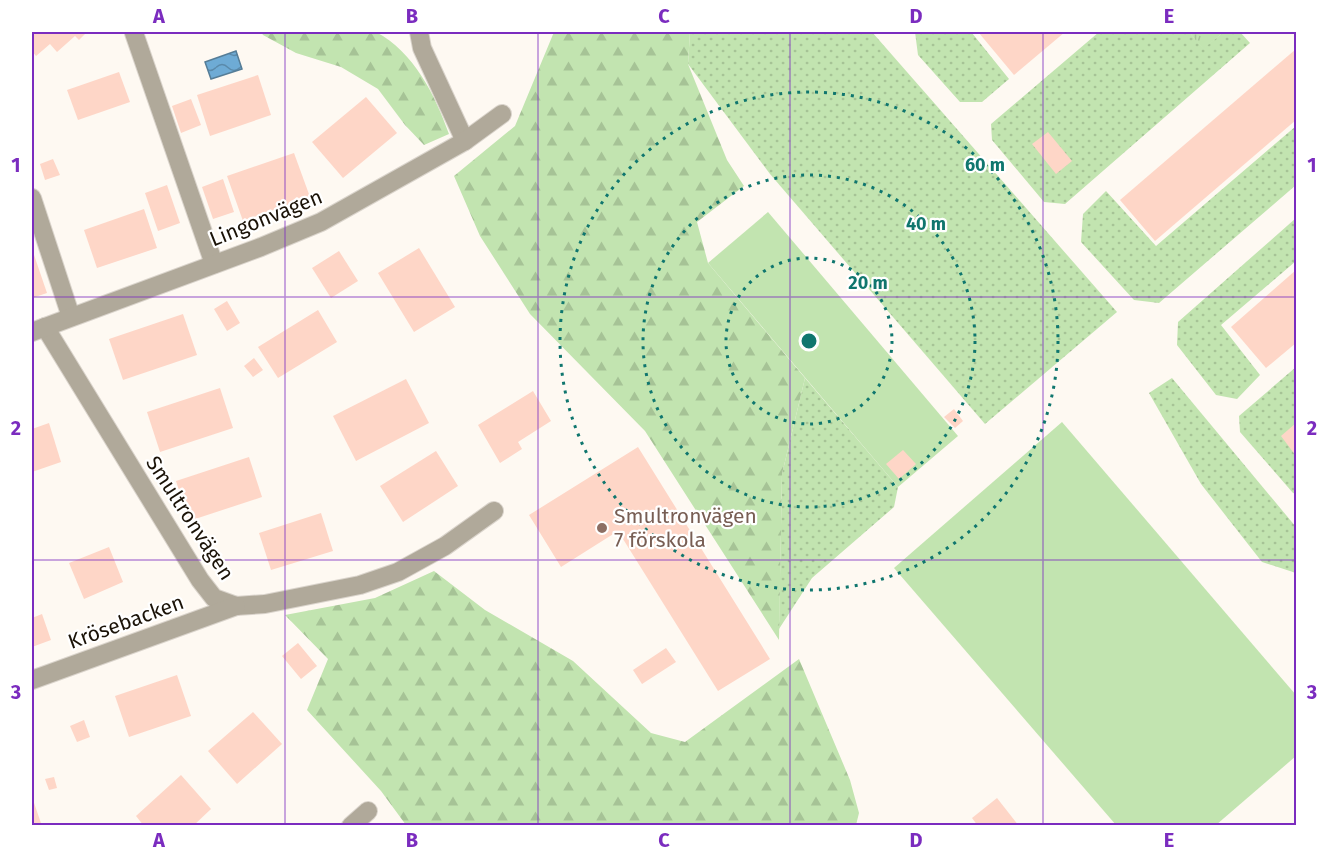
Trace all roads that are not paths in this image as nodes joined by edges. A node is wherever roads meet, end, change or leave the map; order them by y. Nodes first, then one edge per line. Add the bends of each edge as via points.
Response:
1 (419, 32) edge
2 (134, 33) edge
3 (502, 114) dead end
4 (465, 141) junction
5 (32, 198) edge
6 (214, 264) junction
7 (71, 317) junction
8 (38, 329) edge
9 (494, 511) dead end
10 (236, 606) junction
11 (32, 681) edge
12 (368, 811) dead end
13 (351, 825) edge

1 - 4 street via 422,48
2 - 6 street
3 - 4 street, Lingonvägen
4 - 6 street, Lingonvägen via 321,222
5 - 7 street
6 - 7 street, Lingonvägen
7 - 8 street, Lingonvägen
8 - 10 street, Smultronvägen via 200,580 214,598
9 - 10 street, Smultronvägen via 445,546 398,572 360,585
10 - 11 street, Krösebacken
12 - 13 street

